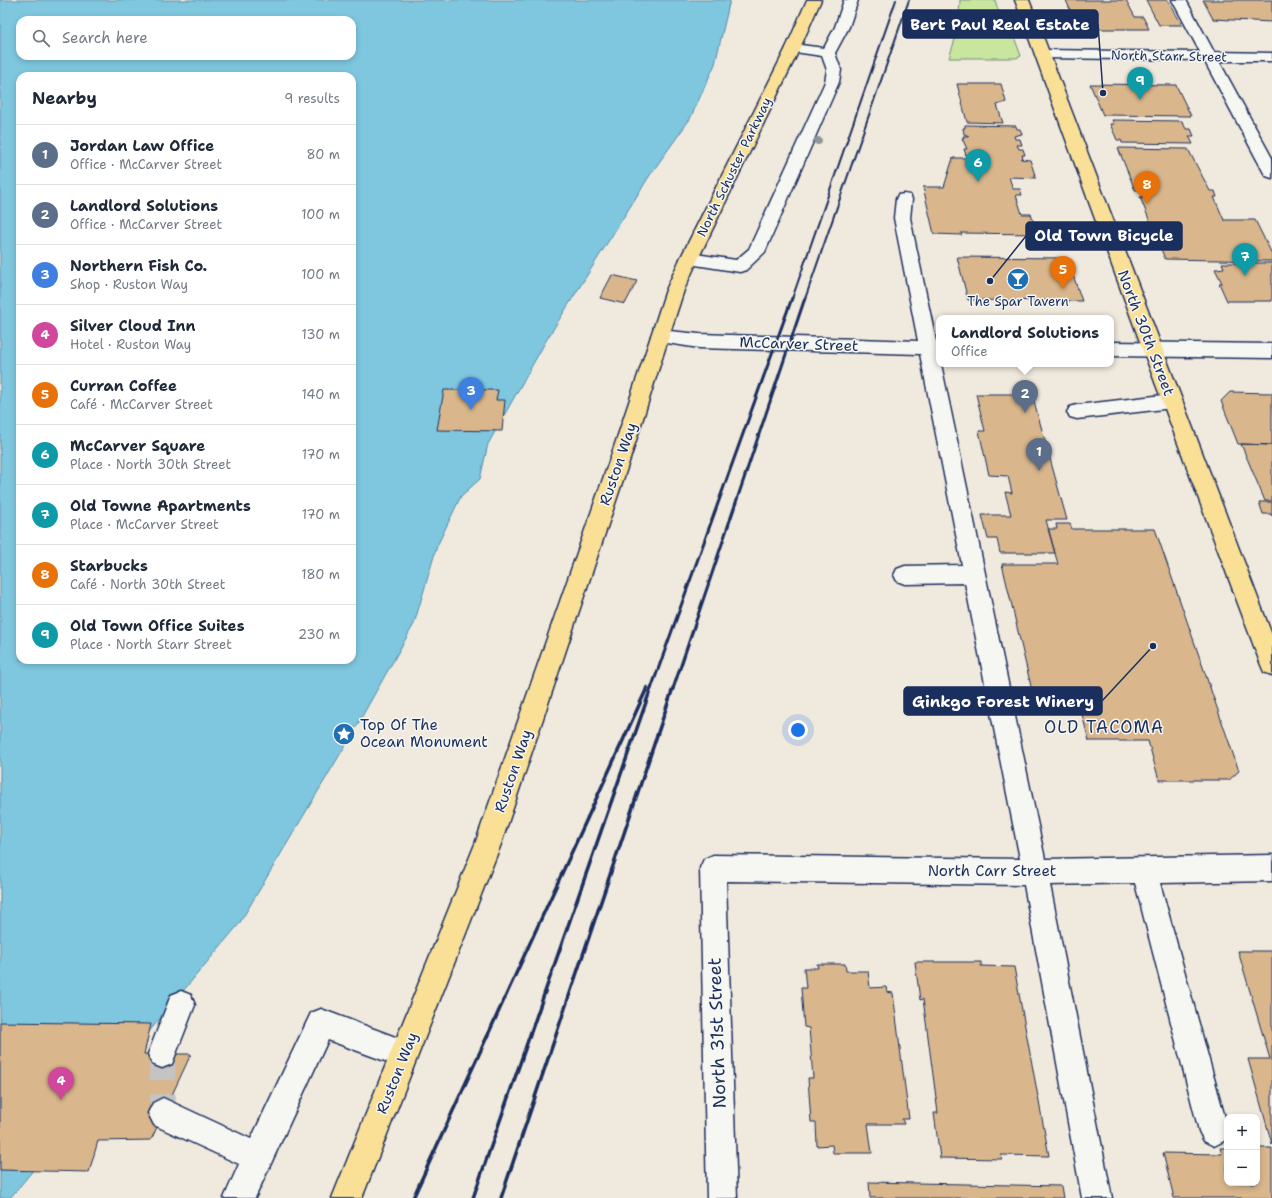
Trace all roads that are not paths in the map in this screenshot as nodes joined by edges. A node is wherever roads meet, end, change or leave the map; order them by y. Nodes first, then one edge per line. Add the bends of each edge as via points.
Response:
1 (814, 0) edge
2 (851, 0) edge
3 (1022, 0) edge
4 (1179, 0) edge
5 (793, 48) junction
6 (828, 53) junction
7 (1042, 54) junction
8 (1210, 56) junction
9 (1272, 57) edge
10 (1272, 173) edge
11 (904, 199) dead end
12 (689, 259) junction
13 (660, 336) junction
14 (933, 348) edge
15 (1114, 349) edge
16 (1152, 350) junction
17 (1272, 351) edge
18 (936, 365) edge
19 (936, 367) edge
20 (1172, 401) junction
21 (1077, 412) dead end
22 (974, 574) junction
23 (905, 575) dead end
24 (1272, 665) edge
25 (713, 868) joint
26 (1272, 868) edge
27 (1144, 870) junction
28 (1035, 872) junction
29 (181, 1005) dead end
30 (162, 1054) tunnel mouth
31 (404, 1054) junction
32 (164, 1113) dead end
33 (1214, 1131) dead end
34 (257, 1157) junction
35 (239, 1198) edge
36 (347, 1198) edge
37 (722, 1198) edge
38 (1097, 1198) edge

1 - 5 main road, North Schuster Parkway
2 - 6 street via 842,27
3 - 7 main road, North 30th Street
4 - 8 street
5 - 6 street
5 - 12 main road, North Schuster Parkway
6 - 12 street via 834,70 832,82 756,252 740,266
7 - 8 street, North Starr Street
7 - 16 main road, North 30th Street
8 - 9 street, North Starr Street
8 - 10 street
11 - 14 street via 902,218
12 - 13 main road, North Schuster Parkway via 675,290
13 - 14 street, McCarver Street via 699,341
13 - 31 main road, Ruston Way via 488,844
14 - 18 street
15 - 16 street
16 - 17 street
16 - 20 main road, North 30th Street
19 - 22 street
20 - 21 street
20 - 24 main road, North 30th Street
22 - 23 street
22 - 28 street
25 - 28 street, North Carr Street
25 - 37 street, North 31st Street
26 - 27 street, North Carr Street
27 - 28 street, North Carr Street
27 - 33 street
28 - 38 street
29 - 30 street
31 - 34 street via 321,1023
31 - 36 main road, Ruston Way
32 - 34 street
34 - 35 street

